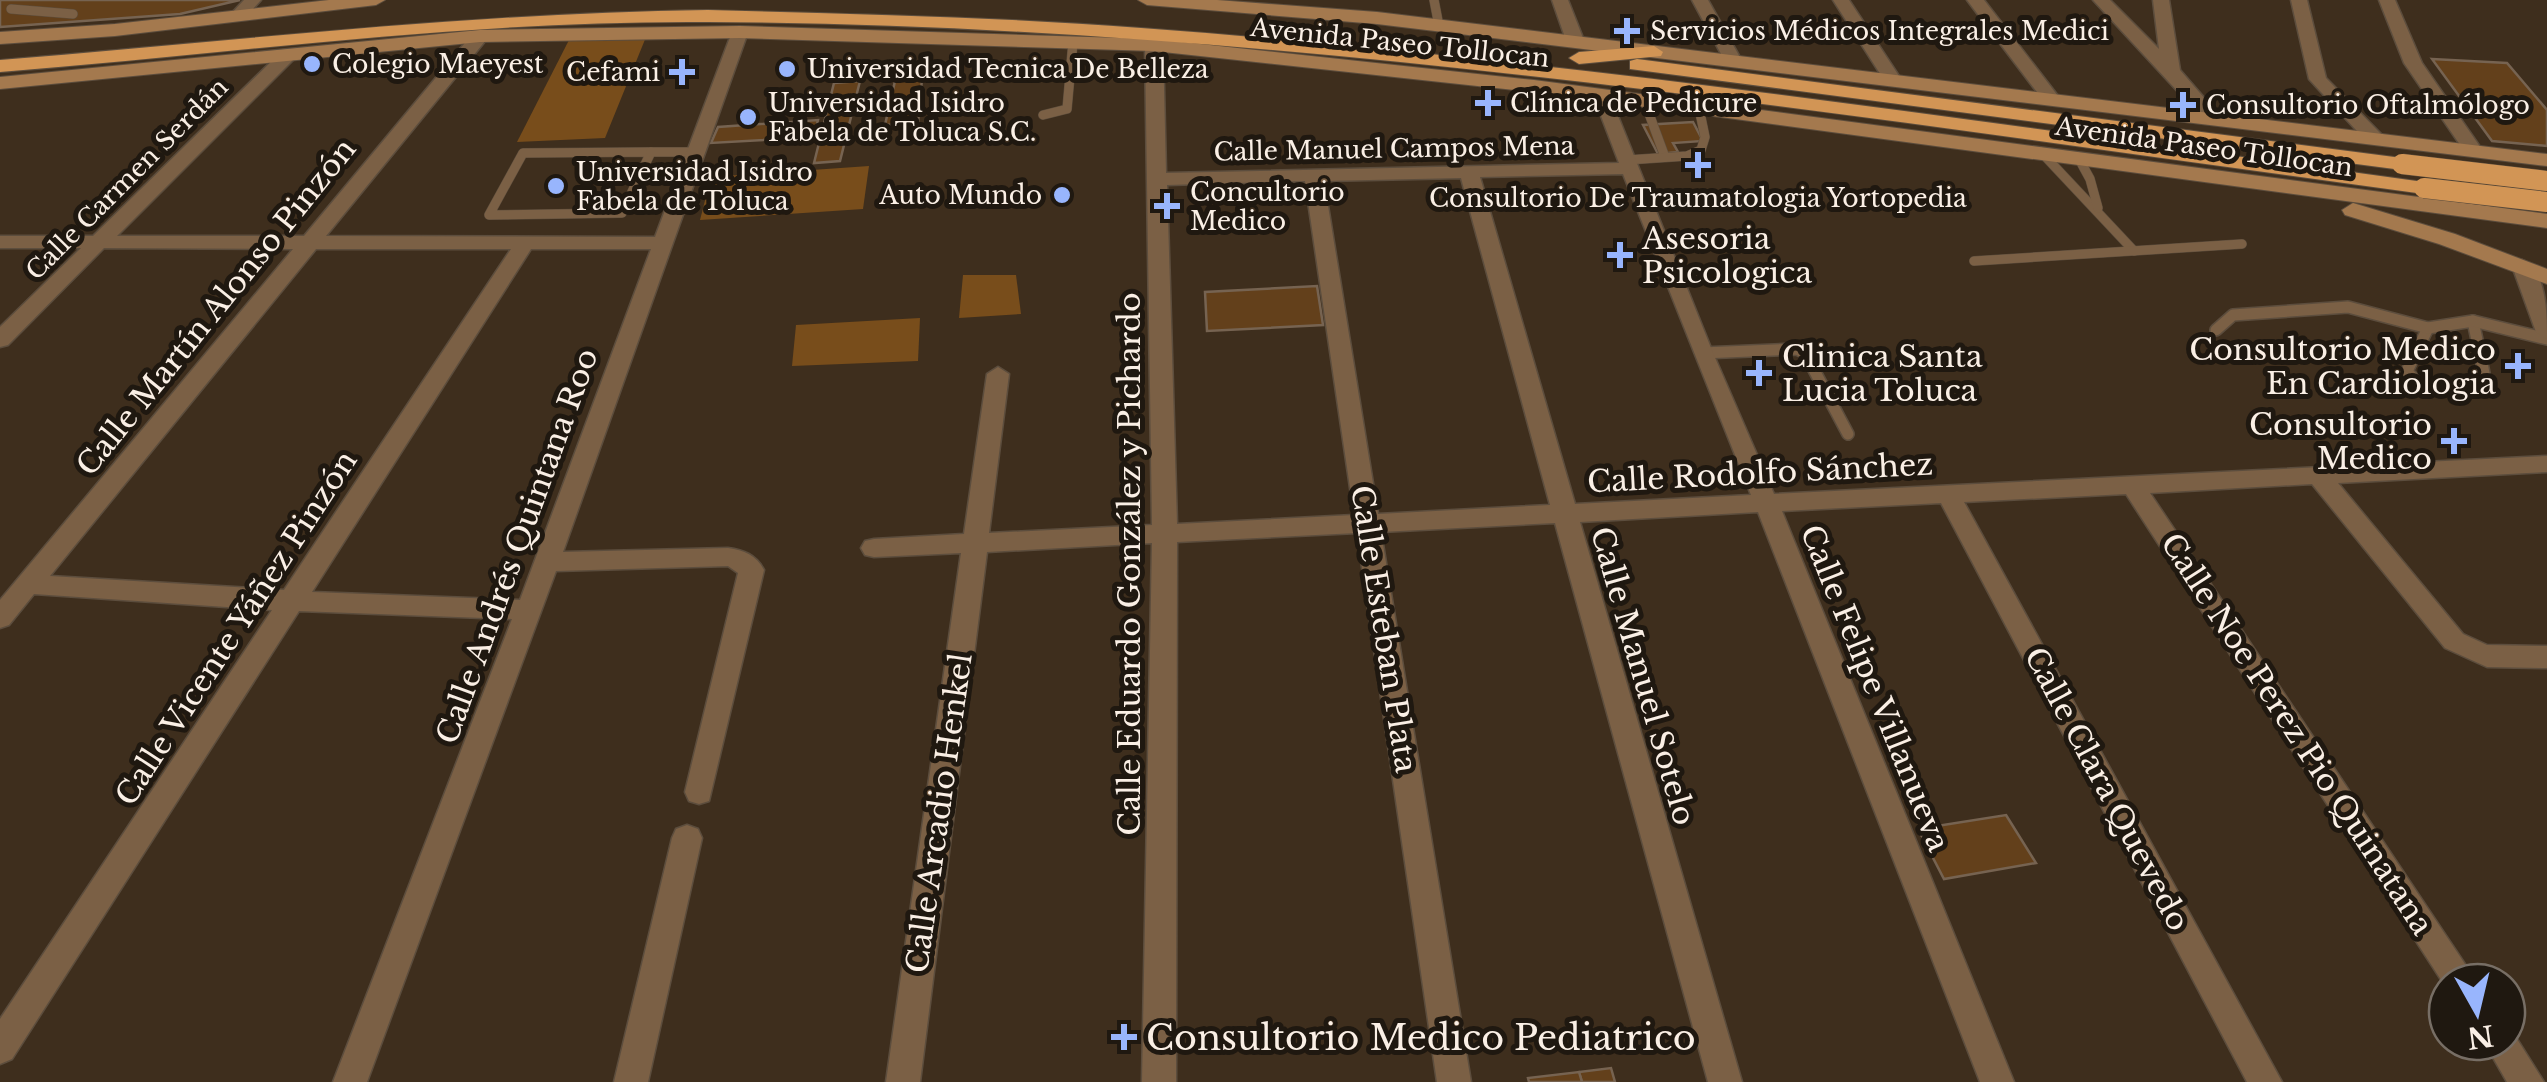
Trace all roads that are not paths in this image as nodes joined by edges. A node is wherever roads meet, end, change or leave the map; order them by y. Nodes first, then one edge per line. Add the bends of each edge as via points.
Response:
1 (253, 0) edge
2 (376, 0) edge
3 (628, 0) edge
4 (818, 0) edge
5 (1147, 0) edge
6 (1434, 0) edge
7 (1560, 0) edge
8 (1700, 0) edge
9 (1841, 0) edge
10 (1975, 0) edge
11 (2101, 0) edge
12 (2161, 0) edge
13 (2299, 0) edge
14 (2387, 0) edge
15 (1243, 3) edge
16 (5, 8) edge
17 (73, 14) dead end
18 (238, 15) junction
19 (0, 16) edge
20 (1439, 26) junction
21 (740, 32) junction
22 (480, 36) junction
23 (2, 42) edge
24 (1073, 42) junction
25 (1154, 46) junction
26 (1577, 51) junction
27 (1654, 52) joint
28 (289, 54) junction
29 (1697, 57) junction
30 (1733, 61) junction
31 (1472, 63) junction
32 (0, 66) edge
33 (2172, 72) junction
34 (1892, 79) junction
35 (1764, 80) junction
36 (0, 83) edge
37 (1534, 86) junction
38 (1602, 95) junction
39 (1728, 96) junction
40 (2052, 100) junction
41 (1650, 101) junction
42 (1699, 108) junction
43 (1043, 115) dead end
44 (2213, 119) junction
45 (2376, 139) junction
46 (2474, 151) junction
47 (650, 152) junction
48 (696, 152) junction
49 (2040, 152) junction
50 (1665, 157) junction
51 (2078, 157) junction
52 (2544, 161) edge
53 (1629, 164) junction
54 (1470, 172) junction
55 (1314, 176) junction
56 (1158, 180) junction
57 (2240, 180) junction
58 (2547, 181) edge
59 (2547, 202) edge
60 (2099, 210) junction
61 (2537, 220) edge
62 (2547, 239) edge
63 (0, 242) edge
64 (97, 242) junction
65 (307, 242) junction
66 (524, 243) junction
67 (664, 243) junction
68 (2242, 244) dead end
69 (2134, 251) junction
70 (1974, 262) dead end
71 (2522, 266) junction
72 (2547, 276) edge
73 (2473, 321) junction
74 (2428, 328) junction
75 (2216, 330) dead end
76 (2547, 335) edge
77 (0, 340) edge
78 (1702, 353) junction
79 (998, 374) dead end
80 (1848, 434) dead end
81 (2547, 464) edge
82 (2319, 476) junction
83 (2132, 486) junction
84 (1948, 496) junction
85 (1767, 505) junction
86 (1564, 516) junction
87 (1368, 526) junction
88 (1165, 536) junction
89 (975, 545) junction
90 (874, 548) dead end
91 (546, 562) junction
92 (28, 584) junction
93 (293, 601) junction
94 (529, 610) junction
95 (0, 618) edge
96 (2547, 657) edge
97 (700, 792) dead end
98 (687, 838) dead end
99 (2447, 962) edge
100 (0, 1048) edge
101 (350, 1082) edge
102 (631, 1082) edge
103 (903, 1082) edge
104 (1159, 1082) edge
105 (1454, 1082) edge
106 (1724, 1082) edge
107 (1997, 1082) edge
108 (2265, 1082) edge

1 - 18 street
2 - 18 main road
3 - 23 highway via 428,10 102,45
4 - 26 highway, Avenida Paseo Tollocan via 1141,14
5 - 15 main road, Avenida Paseo Tollocan
6 - 20 lane
7 - 26 street
8 - 30 street
9 - 34 street
10 - 40 street
11 - 33 street
12 - 33 street
13 - 45 street via 2318,79
14 - 46 street via 2412,63
15 - 20 main road, Avenida Paseo Tollocan
16 - 17 lane
16 - 19 lane
18 - 23 main road
20 - 26 main road, Avenida Paseo Tollocan
21 - 22 main road, Avenida Paseo Tollocan
21 - 24 main road, Avenida Paseo Tollocan
21 - 48 street, Calle Andrés Quintana Roo
22 - 28 main road, Avenida Paseo Tollocan
22 - 65 street, Calle Martín Alonso Pinzón
24 - 25 main road, Avenida Paseo Tollocan
24 - 43 lane via 1067,110
25 - 37 main road, Avenida Paseo Tollocan
25 - 56 street, Calle Eduardo González y Pichardo
26 - 27 highway
26 - 35 highway, Avenida Paseo Tollocan
27 - 29 main road, Avenida Paseo Tollocan
28 - 36 main road, Avenida Paseo Tollocan
28 - 64 street, Calle Carmen Serdán
29 - 30 main road, Avenida Paseo Tollocan
29 - 35 highway
30 - 34 main road, Avenida Paseo Tollocan
31 - 32 highway, Avenida Paseo Tollocan via 1107,30 711,16 519,19
31 - 37 highway
31 - 39 highway, Avenida Paseo Tollocan
33 - 44 street
34 - 40 main road, Avenida Paseo Tollocan
35 - 58 highway, Avenida Paseo Tollocan, bridge
37 - 38 main road, Avenida Paseo Tollocan
38 - 41 main road, Avenida Paseo Tollocan
38 - 53 street, Calle Felipe Villanueva
39 - 41 highway
39 - 59 highway, Avenida Paseo Tollocan, bridge
40 - 44 main road, Avenida Paseo Tollocan
41 - 42 main road, Avenida Paseo Tollocan
41 - 50 lane
42 - 49 main road, Avenida Paseo Tollocan
42 - 50 lane via 1701,150
44 - 45 main road, Avenida Paseo Tollocan
45 - 46 main road, Avenida Paseo Tollocan
46 - 52 main road, Avenida Paseo Tollocan
46 - 61 main road
47 - 47 lane via 523,154 490,214 622,212
47 - 48 lane
48 - 67 street, Calle Andrés Quintana Roo
49 - 51 main road, Avenida Paseo Tollocan
49 - 60 lane
50 - 53 lane
51 - 57 main road, Avenida Paseo Tollocan
51 - 60 lane
53 - 54 street, Calle Manuel Campos Mena
53 - 78 street, Calle Felipe Villanueva
54 - 55 street, Calle Manuel Campos Mena
54 - 86 street, Calle Manuel Sotelo
55 - 56 street, Calle Manuel Campos Mena
55 - 87 street, Calle Esteban Plata
56 - 88 street, Calle Eduardo González y Pichardo
57 - 61 main road, Avenida Paseo Tollocan
57 - 71 main road via 2370,214
60 - 69 lane
61 - 62 main road
63 - 64 street
64 - 65 street
64 - 77 street, Calle Carmen Serdán
65 - 66 street
65 - 92 street, Calle Martín Alonso Pinzón
66 - 67 street
66 - 93 street, Calle Vicente Yáñez Pinzón
67 - 91 street, Calle Andrés Quintana Roo
68 - 69 lane
69 - 70 lane
71 - 72 main road
71 - 76 street
73 - 74 lane
73 - 74 lane via 2482,385 2434,390 2410,379 2407,372
73 - 76 lane
74 - 75 lane via 2348,307 2232,315
78 - 80 lane via 1797,349
78 - 85 street, Calle Felipe Villanueva
79 - 89 street, Calle Arcadio Henkel
81 - 82 street, Calle Rodolfo Sánchez
82 - 83 street, Calle Rodolfo Sánchez
82 - 96 street via 2465,650 2492,658
83 - 84 street, Calle Rodolfo Sánchez
83 - 99 street, Calle Noe Perez Pio Quinatana
84 - 85 street, Calle Rodolfo Sánchez
84 - 108 street, Calle Clara Quevedo
85 - 86 street, Calle Rodolfo Sánchez
85 - 107 street, Calle Felipe Villanueva
86 - 87 street, Calle Rodolfo Sánchez
86 - 106 street, Calle Manuel Sotelo
87 - 88 street, Calle Rodolfo Sánchez
87 - 105 street, Calle Esteban Plata
88 - 89 street, Calle Rodolfo Sánchez
88 - 104 street, Calle Eduardo González y Pichardo
89 - 90 street, Calle Rodolfo Sánchez
89 - 103 street, Calle Arcadio Henkel
91 - 94 street, Calle Andrés Quintana Roo
91 - 97 street via 728,557 751,570
92 - 93 street
92 - 95 street, Calle Martín Alonso Pinzón
93 - 94 street
93 - 100 street, Calle Vicente Yáñez Pinzón
94 - 101 street, Calle Andrés Quintana Roo
98 - 102 street

